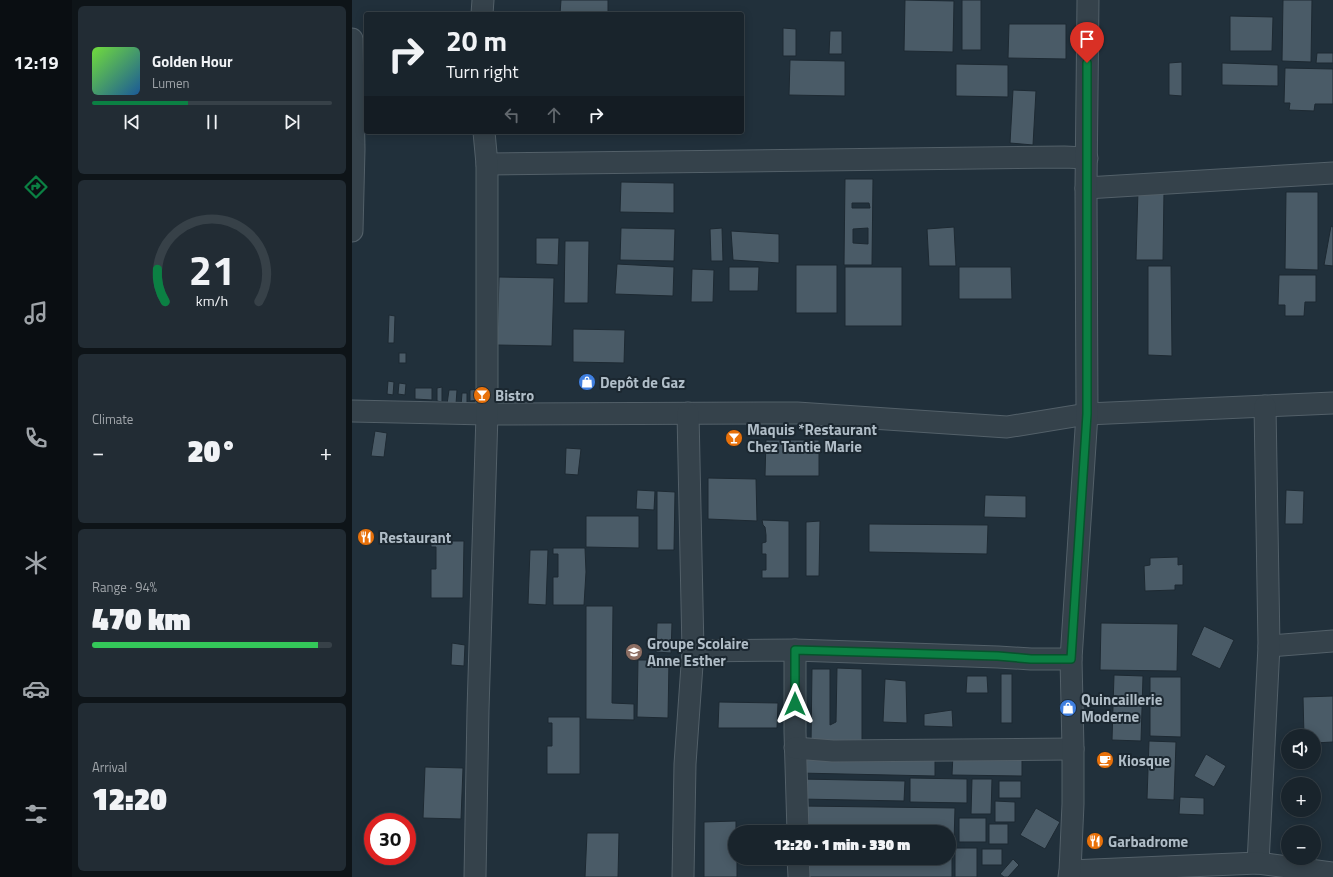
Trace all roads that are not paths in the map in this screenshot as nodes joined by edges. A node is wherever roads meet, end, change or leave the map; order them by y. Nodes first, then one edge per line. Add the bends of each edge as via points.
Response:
1 (483, 0) edge
2 (1088, 0) edge
3 (482, 12) edge
4 (352, 39) edge
5 (484, 134) edge
6 (1087, 158) junction
7 (488, 164) junction
8 (1333, 173) edge
9 (1086, 188) junction
10 (352, 231) edge
11 (1333, 403) edge
12 (1264, 406) junction
13 (352, 411) edge
14 (688, 413) junction
15 (487, 414) junction
16 (1087, 414) junction
17 (1333, 641) edge
18 (1269, 646) junction
19 (795, 650) junction
20 (693, 651) junction
21 (1071, 659) junction
22 (795, 748) junction
23 (1073, 750) junction
24 (798, 825) edge
25 (1258, 863) junction
26 (798, 865) edge
27 (1333, 873) edge
28 (1069, 874) edge
29 (475, 877) edge
30 (683, 877) edge
31 (799, 877) edge

1 - 3 street
2 - 6 street
4 - 10 street
5 - 7 street
6 - 7 street
6 - 9 street
7 - 15 street
8 - 9 street
9 - 16 street
11 - 12 street
12 - 16 street
12 - 18 street
13 - 15 street
14 - 15 street
14 - 16 street via 797,413 1007,427
14 - 20 street
15 - 29 street
16 - 21 street
17 - 18 street
18 - 25 street
19 - 20 street
19 - 21 street
19 - 22 street
20 - 30 street via 685,764
21 - 23 street
22 - 23 street via 833,751
22 - 24 street
23 - 28 street
25 - 27 street
25 - 28 street
26 - 31 street

